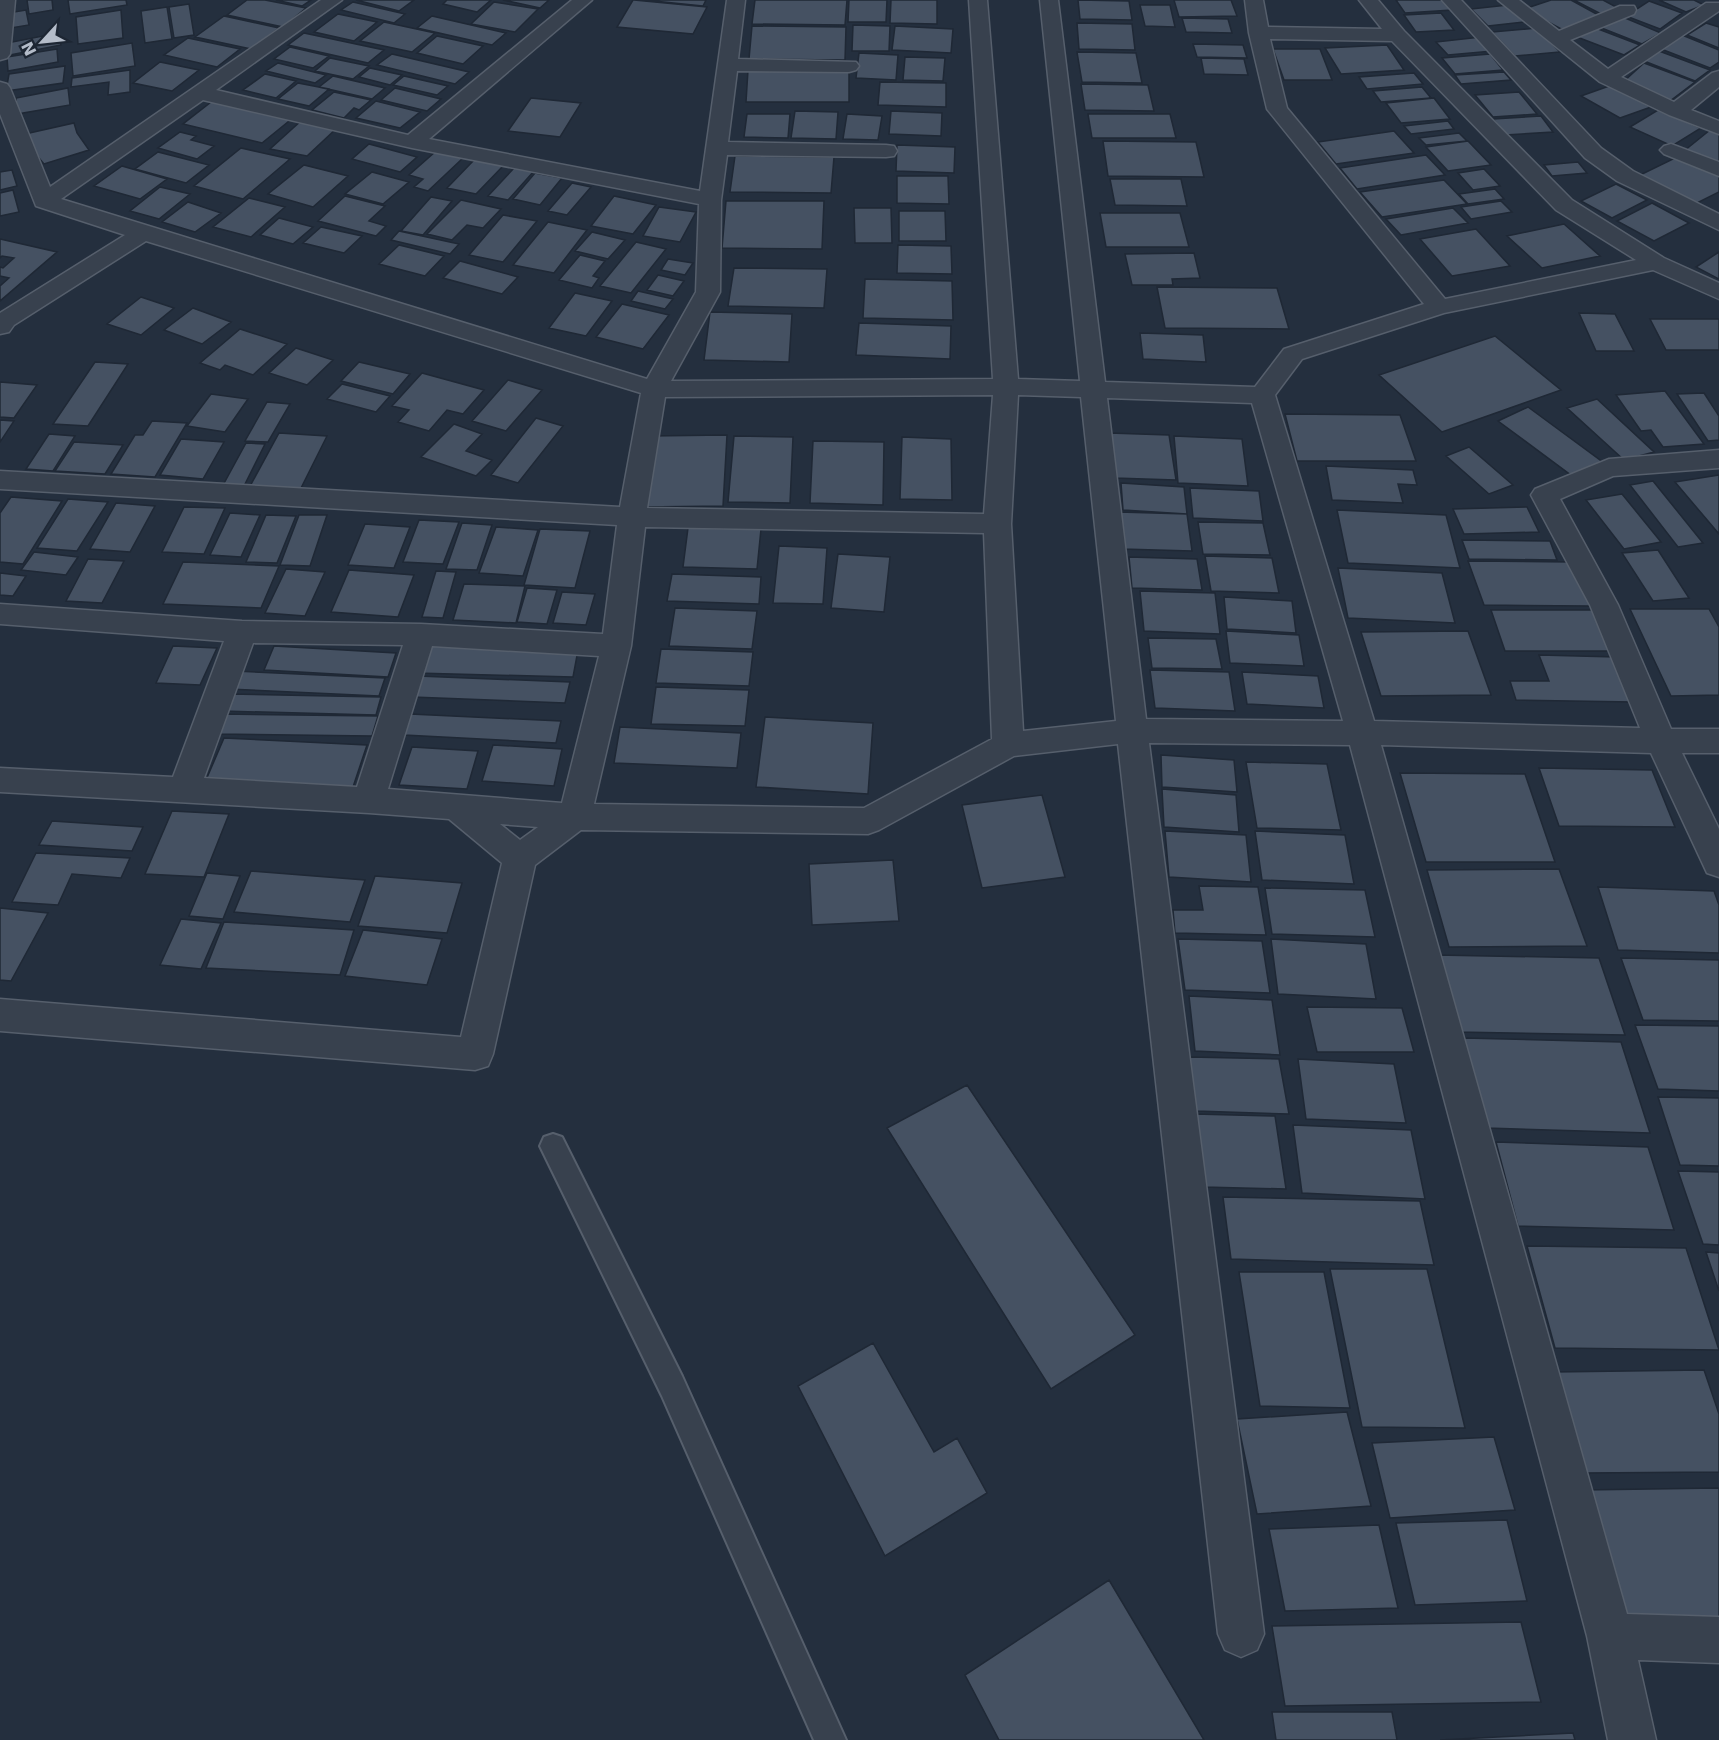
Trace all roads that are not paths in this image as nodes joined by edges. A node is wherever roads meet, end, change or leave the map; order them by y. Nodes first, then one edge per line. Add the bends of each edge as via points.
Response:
1 (6, 0) edge
2 (333, 0) edge
3 (583, 0) edge
4 (736, 0) edge
5 (978, 0) edge
6 (1048, 0) edge
7 (1254, 0) edge
8 (1368, 0) edge
9 (1451, 0) edge
10 (1507, 0) edge
11 (1713, 7) dead end
12 (1626, 10) dead end
13 (1259, 33) junction
14 (1396, 35) junction
15 (1556, 39) junction
16 (0, 54) edge
17 (728, 65) junction
18 (849, 66) dead end
19 (1719, 77) edge
20 (1607, 78) junction
21 (0, 87) edge
22 (201, 93) junction
23 (1677, 111) junction
24 (1719, 128) edge
25 (412, 142) junction
26 (717, 148) junction
27 (1671, 150) dead end
28 (886, 151) dead end
29 (1719, 170) edge
30 (710, 200) junction
31 (44, 201) junction
32 (1719, 223) edge
33 (143, 233) junction
34 (1656, 262) junction
35 (1719, 292) edge
36 (1439, 307) junction
37 (0, 327) edge
38 (1006, 387) junction
39 (654, 389) junction
40 (1093, 389) junction
41 (1262, 395) junction
42 (1719, 459) edge
43 (0, 480) edge
44 (632, 517) junction
45 (997, 524) junction
46 (0, 614) edge
47 (242, 632) junction
48 (421, 636) junction
49 (616, 646) junction
50 (1132, 731) junction
51 (1362, 733) junction
52 (1661, 741) junction
53 (1719, 741) edge
54 (1008, 745) junction
55 (0, 780) edge
56 (184, 789) junction
57 (369, 800) junction
58 (456, 808) junction
59 (575, 817) junction
60 (520, 858) junction
61 (1719, 863) edge
62 (0, 1015) edge
63 (554, 1146) dead end
64 (1241, 1634) dead end
65 (1611, 1636) junction
66 (1719, 1640) edge
67 (831, 1740) edge
68 (1632, 1740) edge

1 - 16 street
2 - 22 street
3 - 25 street
4 - 17 street
5 - 38 street
6 - 40 street
7 - 13 street
8 - 14 street
9 - 32 street via 1593,153 1625,176
10 - 15 street
11 - 20 street
12 - 15 street
13 - 14 street
13 - 36 street via 1277,109
14 - 34 street via 1564,205
15 - 20 street
17 - 18 street
17 - 26 street
19 - 23 street
20 - 23 street
21 - 31 street
22 - 25 street
22 - 31 street
23 - 24 street
25 - 30 street
26 - 28 street
26 - 30 street
27 - 29 street
30 - 39 street via 708,292
31 - 33 street
33 - 37 street
33 - 39 street
34 - 35 street
34 - 36 street
36 - 41 street via 1293,354
38 - 39 street
38 - 40 street
38 - 45 street
39 - 44 street
40 - 41 street
40 - 50 street
41 - 51 street
42 - 52 street via 1609,468 1544,495 1604,605
43 - 44 street
44 - 45 street
44 - 49 street
45 - 54 street
46 - 47 street
47 - 48 street
47 - 56 street
48 - 49 street
48 - 57 street
49 - 59 street
50 - 51 street
50 - 54 street
50 - 64 street
51 - 52 street
51 - 65 street
52 - 53 street
52 - 61 street
54 - 59 street via 868,821
55 - 56 street
56 - 57 street
57 - 58 street
58 - 59 street
58 - 60 street
59 - 60 street
60 - 62 street via 475,1054
63 - 67 lane via 672,1386
65 - 66 street
65 - 68 street

